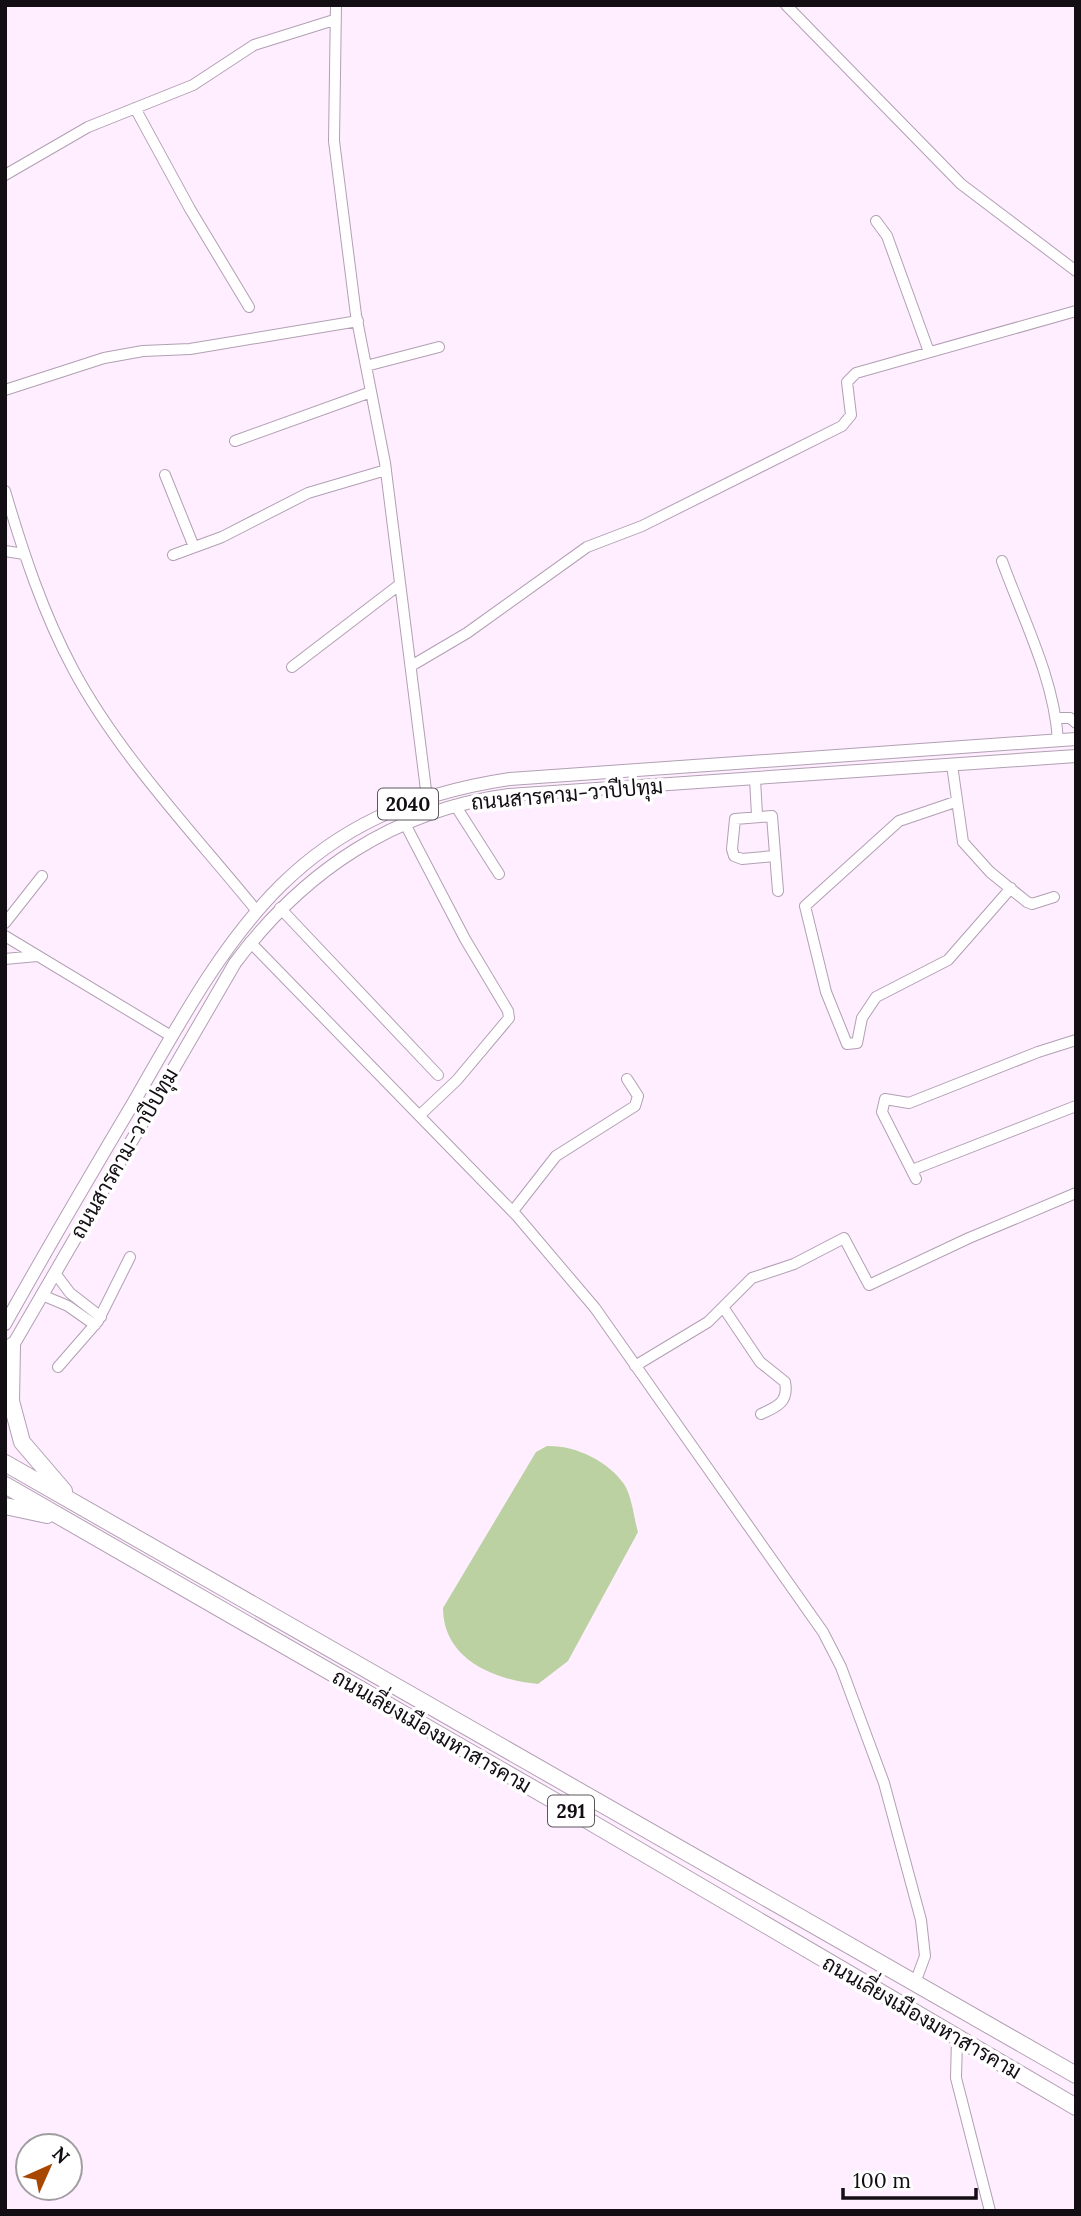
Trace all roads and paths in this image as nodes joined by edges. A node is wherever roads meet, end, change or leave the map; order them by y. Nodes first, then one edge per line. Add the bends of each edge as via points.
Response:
1 (336, 5) edge
2 (786, 5) edge
3 (334, 20) junction
4 (135, 108) junction
5 (5, 175) edge
6 (876, 221) dead end
7 (1076, 271) edge
8 (249, 307) dead end
9 (1076, 311) edge
10 (358, 321) junction
11 (439, 347) dead end
12 (929, 352) junction
13 (366, 366) junction
14 (5, 390) edge
15 (371, 392) junction
16 (234, 441) dead end
17 (386, 470) junction
18 (165, 475) dead end
19 (5, 491) edge
20 (194, 547) junction
21 (5, 551) edge
22 (24, 554) junction
23 (173, 555) dead end
24 (1002, 561) dead end
25 (399, 586) junction
26 (411, 666) junction
27 (292, 667) dead end
28 (1057, 718) junction
29 (1076, 723) edge
30 (1076, 739) edge
31 (1058, 740) junction
32 (1076, 756) edge
33 (827, 757) junction
34 (952, 765) junction
35 (828, 773) junction
36 (755, 779) junction
37 (427, 797) junction
38 (956, 802) junction
39 (455, 805) junction
40 (757, 815) junction
41 (404, 822) junction
42 (774, 856) junction
43 (499, 874) dead end
44 (42, 876) dead end
45 (1011, 888) junction
46 (778, 891) dead end
47 (1054, 897) dead end
48 (280, 908) junction
49 (256, 910) junction
50 (5, 923) edge
51 (5, 936) edge
52 (250, 942) junction
53 (37, 956) junction
54 (5, 959) edge
55 (172, 1036) junction
56 (1076, 1040) edge
57 (438, 1075) dead end
58 (628, 1079) dead end
59 (131, 1106) junction
60 (1076, 1106) edge
61 (146, 1115) junction
62 (420, 1115) junction
63 (1076, 1193) edge
64 (513, 1211) junction
65 (130, 1257) dead end
66 (55, 1273) junction
67 (42, 1295) junction
68 (723, 1307) junction
69 (7, 1317) edge
70 (98, 1321) junction
71 (9, 1352) edge
72 (635, 1366) junction
73 (58, 1367) dead end
74 (761, 1414) dead end
75 (5, 1463) edge
76 (5, 1485) edge
77 (71, 1498) junction
78 (5, 1506) edge
79 (63, 1519) junction
80 (915, 1983) junction
81 (957, 2038) junction
82 (1076, 2075) edge
83 (1076, 2106) edge
84 (990, 2211) edge

1 - 3 street
2 - 7 street via 961,184
3 - 4 street via 254,45 192,85
3 - 10 street via 334,141
4 - 5 street via 57,142
4 - 8 street
6 - 12 street via 887,236
9 - 12 street
10 - 13 street
10 - 14 street via 104,358
11 - 13 street
12 - 26 street via 856,373 846,382 851,415 842,426 642,526 587,547 467,633
13 - 15 street
15 - 16 street
15 - 17 street
17 - 20 street via 308,493
17 - 25 street
18 - 20 street
19 - 22 street
20 - 23 street
21 - 22 street
22 - 49 street via 74,671 111,730
24 - 28 street
25 - 26 street
25 - 27 street
26 - 37 street
28 - 29 street
28 - 31 street
30 - 31 main road, ถนนสารคาม-วาปีปทุม / 2040
31 - 33 main road, ถนนสารคาม-วาปีปทุม / 2040
32 - 34 main road, ถนนสารคาม-วาปีปทุม / 2040
33 - 35 main road
33 - 37 main road, ถนนสารคาม-วาปีปทุม / 2040 via 510,779
34 - 35 main road, ถนนสารคาม-วาปีปทุม / 2040
34 - 38 street
35 - 36 main road, ถนนสารคาม-วาปีปทุม / 2040
36 - 39 main road, ถนนสารคาม-วาปีปทุม / 2040 via 509,795
36 - 40 street
37 - 49 main road, ถนนสารคาม-วาปีปทุม / 2040 via 345,834 292,873
38 - 45 street via 962,842
38 - 45 street via 899,821 805,905 826,992 847,1044 857,1043 862,1018 876,997 948,960
39 - 41 main road, ถนนสารคาม-วาปีปทุม / 2040
39 - 43 street
40 - 42 street via 772,816
40 - 42 street via 734,821 733,854 742,859
41 - 48 main road, ถนนสารคาม-วาปีปทุม / 2040 via 320,872
41 - 62 street via 509,1018 457,1080
42 - 46 street
44 - 50 street
45 - 47 street via 1032,904
48 - 52 main road, ถนนสารคาม-วาปีปทุม / 2040
48 - 57 street
49 - 55 main road, ถนนสารคาม-วาปีปทุม / 2040 via 222,954
51 - 53 street
52 - 61 main road, ถนนสารคาม-วาปีปทุม / 2040
52 - 62 street
53 - 54 street
53 - 55 street
55 - 59 main road, ถนนสารคาม-วาปีปทุม / 2040
56 - 60 street via 909,1103 885,1099 882,1112 914,1175
58 - 64 street via 638,1096 635,1106 556,1156
59 - 61 main road
59 - 69 main road, ถนนสารคาม-วาปีปทุม / 2040
61 - 66 main road, ถนนสารคาม-วาปีปทุม / 2040
62 - 64 street
63 - 68 street via 869,1285 844,1238 794,1264 752,1278
64 - 72 street via 595,1308
65 - 70 street
66 - 67 main road, ถนนสารคาม-วาปีปทุม / 2040
66 - 70 street
67 - 70 street
67 - 71 main road, ถนนสารคาม-วาปีปทุม / 2040
68 - 72 street via 708,1322
68 - 74 street via 760,1362 785,1382 782,1404
70 - 73 street
71 - 77 highway via 11,1401 22,1442
72 - 80 street via 823,1632 841,1667 884,1783 921,1920 925,1956
75 - 77 highway, ถนนเลี่ยงเมืองมหาสารคาม / 291
76 - 79 highway, ถนนเลี่ยงเมืองมหาสารคาม / 291
77 - 80 highway, ถนนเลี่ยงเมืองมหาสารคาม / 291
78 - 79 highway
79 - 81 highway, ถนนเลี่ยงเมืองมหาสารคาม / 291
80 - 82 highway, ถนนเลี่ยงเมืองมหาสารคาม / 291
81 - 83 highway, ถนนเลี่ยงเมืองมหาสารคาม / 291
81 - 84 street via 956,2078

